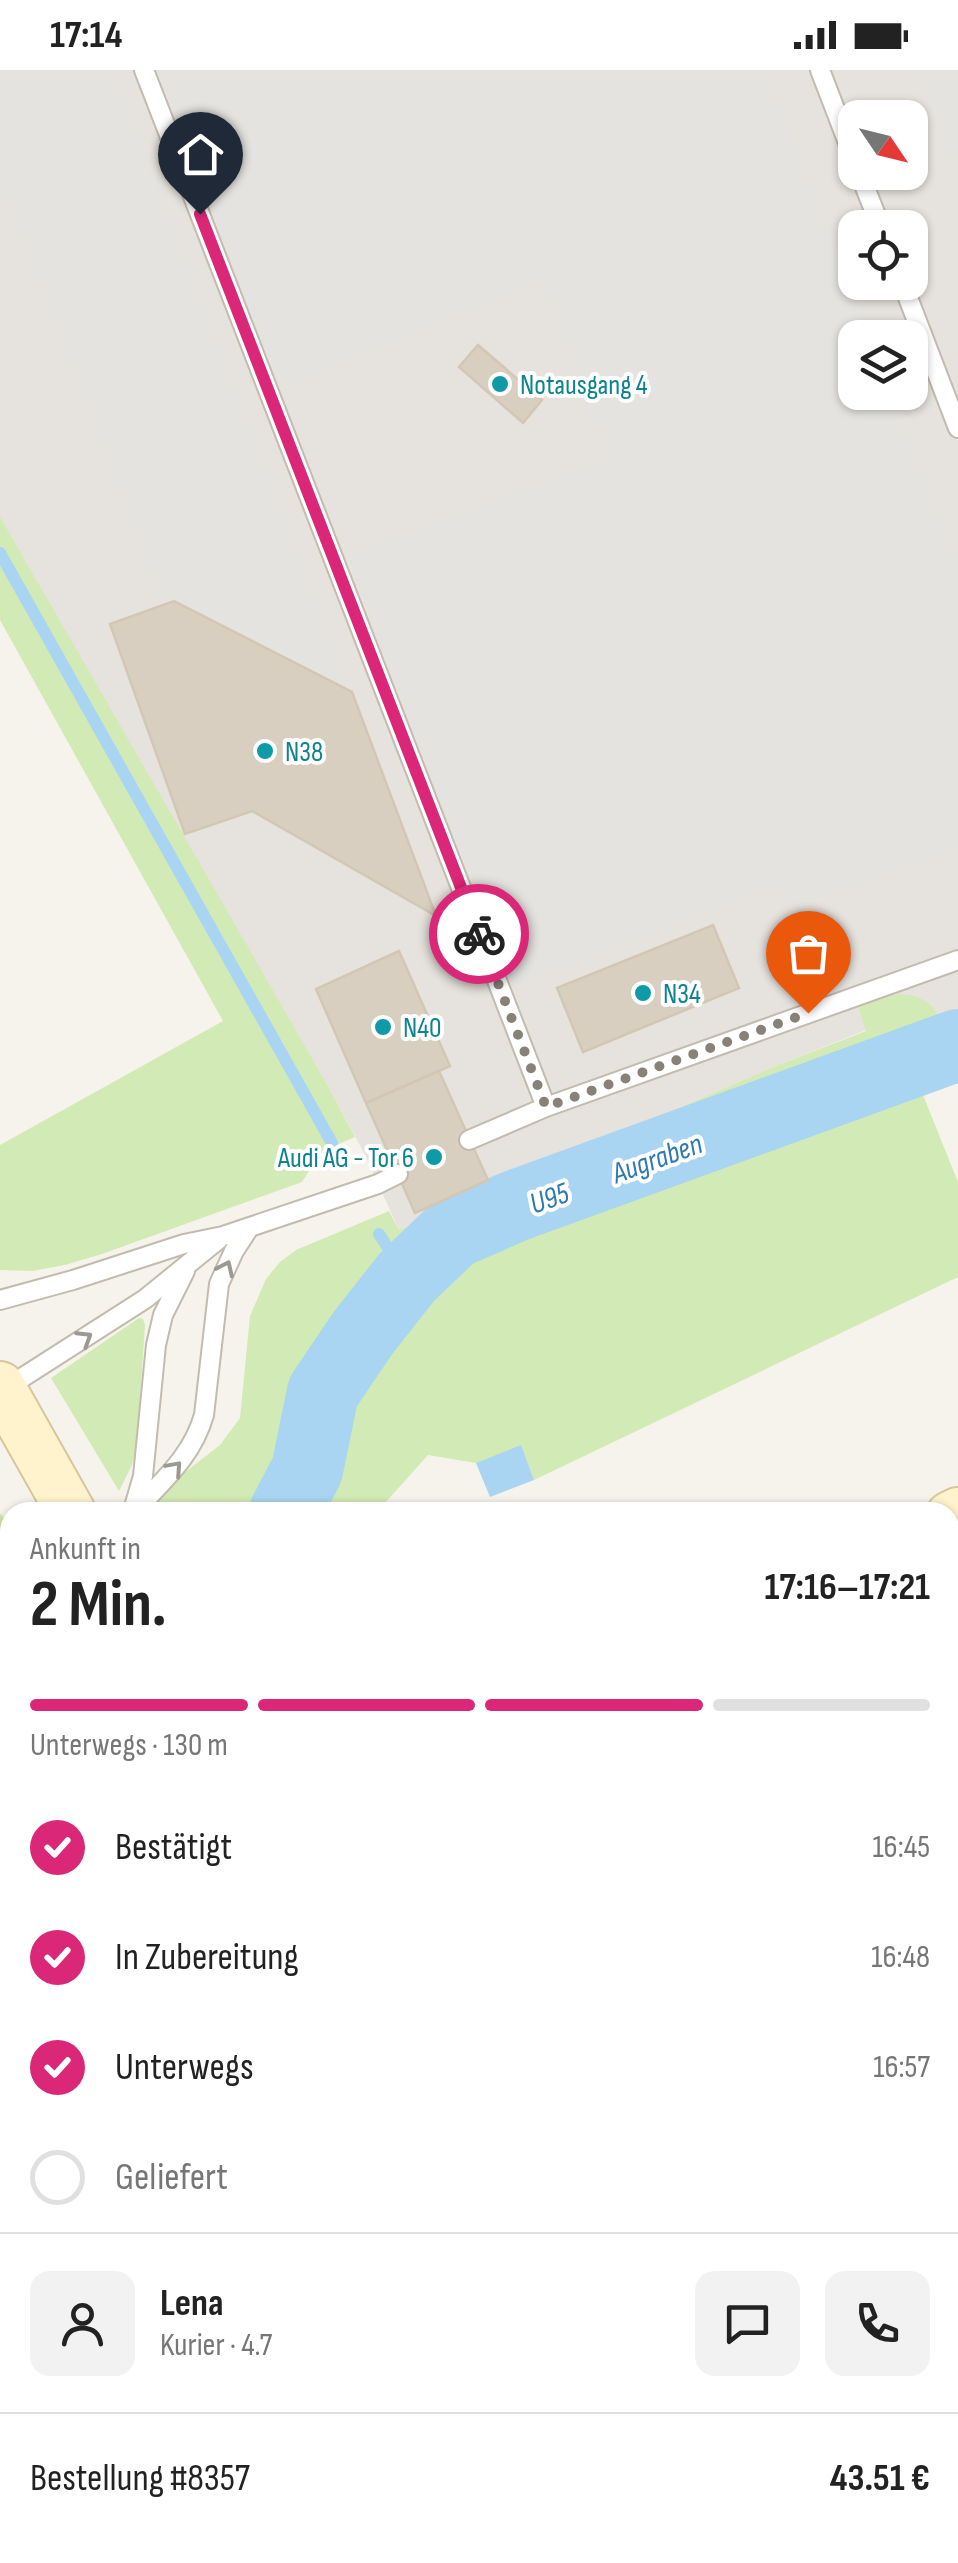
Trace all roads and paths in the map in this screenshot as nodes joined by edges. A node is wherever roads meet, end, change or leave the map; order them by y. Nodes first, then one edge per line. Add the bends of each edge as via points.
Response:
1 (144, 70) edge
2 (820, 70) edge
3 (838, 117) edge
4 (909, 300) edge
5 (958, 428) edge
6 (958, 960) edge
7 (546, 1107) junction
8 (469, 1140) dead end
9 (398, 1174) dead end
10 (249, 1228) junction
11 (223, 1236) junction
12 (190, 1264) junction
13 (0, 1300) edge
14 (1, 1388) edge
15 (65, 1502) edge
16 (136, 1502) edge
17 (143, 1502) edge

1 - 7 lane
2 - 3 lane
4 - 5 lane
6 - 7 lane
7 - 8 lane
9 - 10 lane
10 - 11 lane
17 -> 10 lane via 179,1466 199,1432 219,1284
11 - 12 lane
11 - 13 lane
14 -> 12 lane
12 - 16 lane via 163,1315
14 - 15 street

